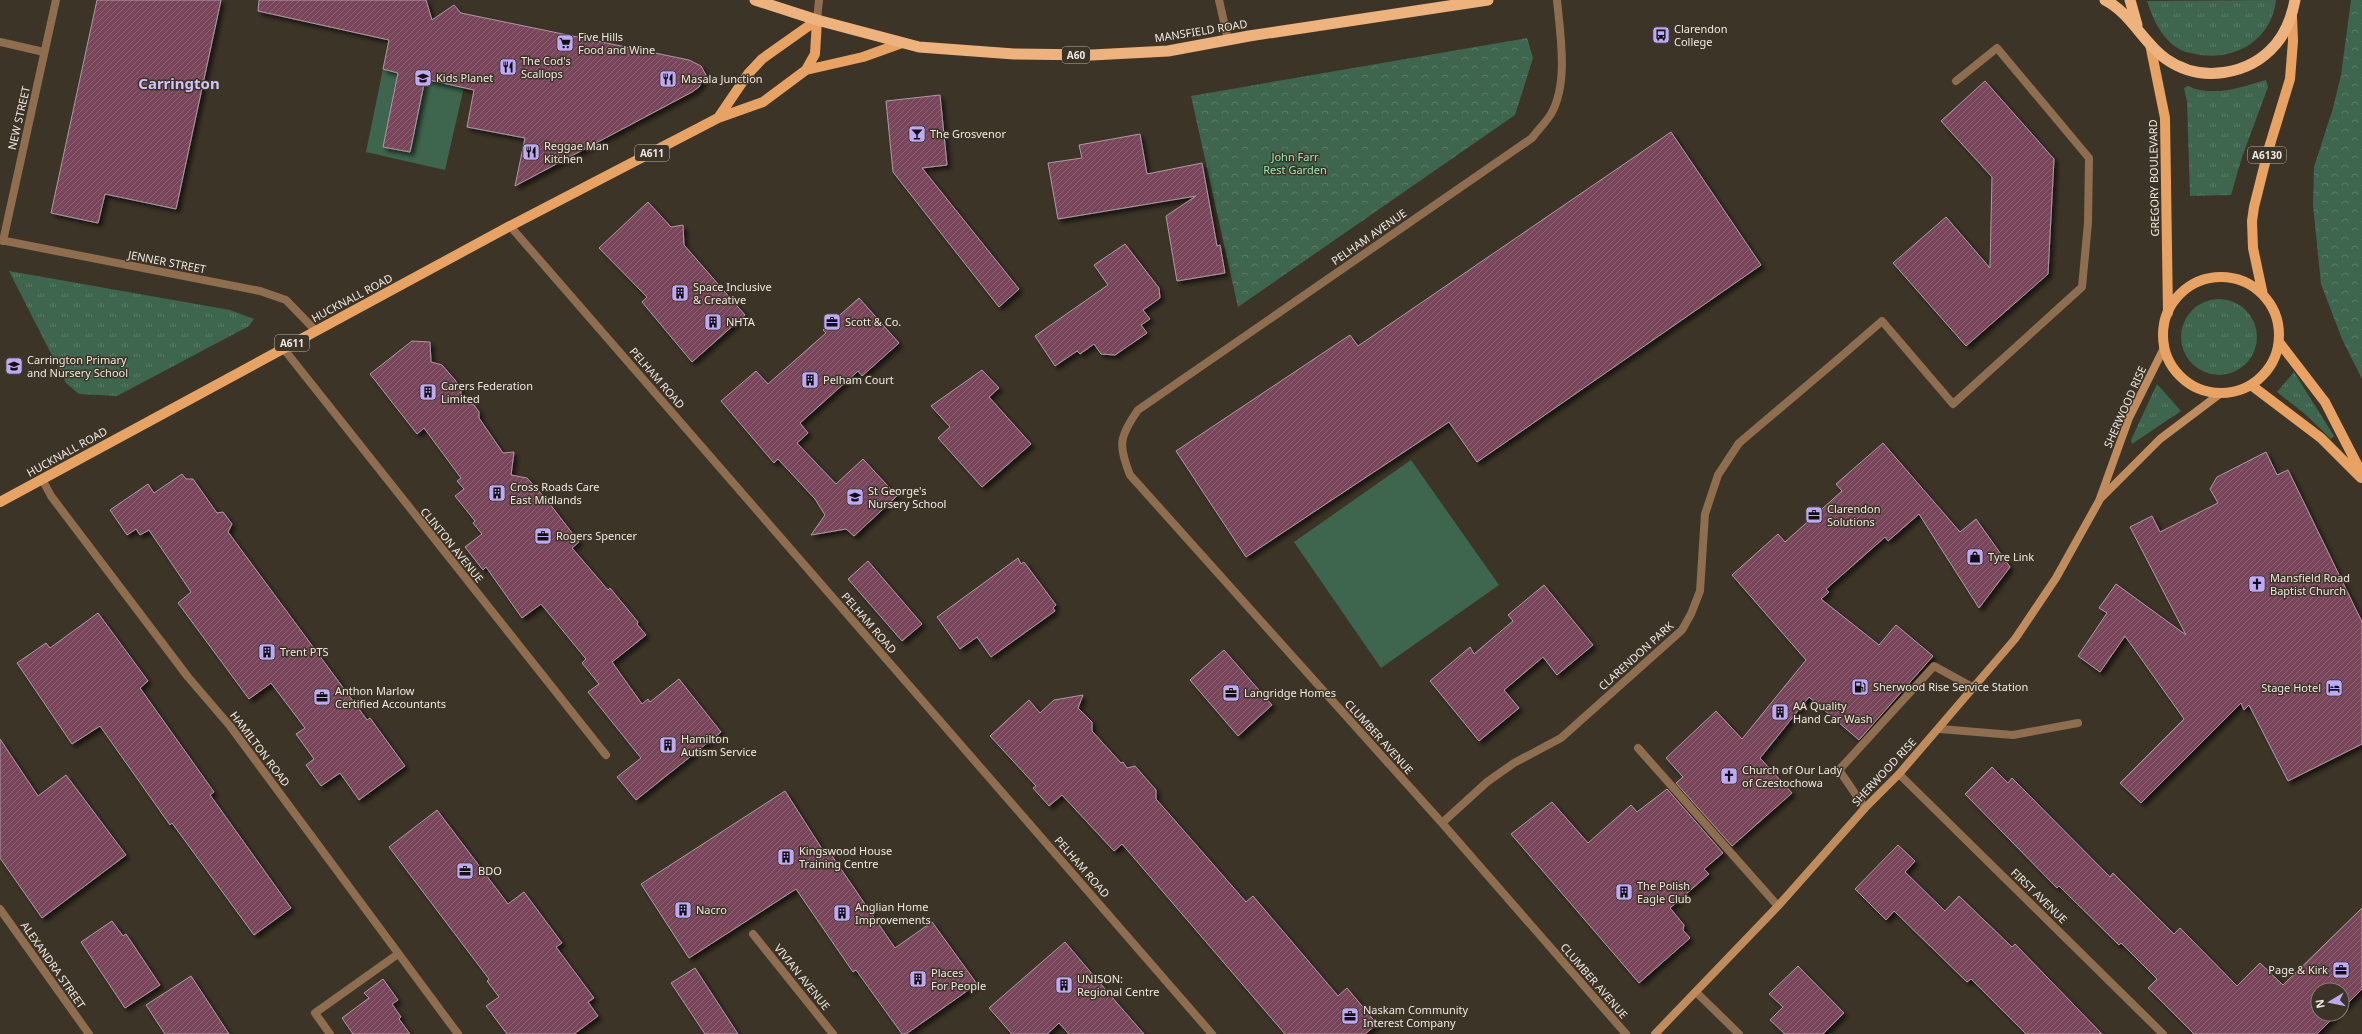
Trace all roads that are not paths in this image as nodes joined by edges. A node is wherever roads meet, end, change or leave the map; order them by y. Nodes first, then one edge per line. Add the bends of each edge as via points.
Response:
1 (56, 0) edge
2 (755, 0) edge
3 (819, 0) edge
4 (1219, 0) edge
5 (1488, 0) edge
6 (1557, 0) edge
7 (2105, 0) edge
8 (2130, 0) edge
9 (2295, 0) edge
10 (2292, 16) junction
11 (817, 20) junction
12 (2139, 29) junction
13 (1228, 40) junction
14 (0, 42) edge
15 (902, 43) junction
16 (2150, 44) junction
17 (44, 52) junction
18 (806, 70) junction
19 (1956, 81) dead end
20 (718, 118) junction
21 (510, 226) junction
22 (1, 241) edge
23 (2263, 294) junction
24 (2168, 313) junction
25 (316, 331) junction
26 (2279, 342) junction
27 (2165, 346) junction
28 (283, 348) junction
29 (2252, 385) junction
30 (2222, 393) junction
31 (1121, 453) joint
32 (2362, 474) edge
33 (42, 479) junction
34 (2362, 479) edge
35 (2099, 501) junction
36 (0, 502) edge
37 (1974, 688) junction
38 (2078, 723) dead end
39 (1940, 728) junction
40 (1638, 748) dead end
41 (606, 755) dead end
42 (1899, 774) junction
43 (1865, 808) junction
44 (1442, 823) junction
45 (1778, 906) junction
46 (0, 909) edge
47 (753, 934) dead end
48 (398, 954) junction
49 (1696, 992) junction
50 (89, 1034) edge
51 (330, 1034) edge
52 (458, 1034) edge
53 (833, 1034) edge
54 (1212, 1034) edge
55 (1626, 1034) edge
56 (1655, 1034) edge
57 (1739, 1034) edge
58 (2163, 1034) edge

1 - 17 street, NEW STREET
2 - 11 highway, MANSFIELD ROAD / A60
3 - 11 street
4 - 13 street
5 - 13 highway, MANSFIELD ROAD / A60
6 - 31 street, PELHAM AVENUE via 1562,58 1558,93 1552,113 1532,138 1138,410 1122,436
7 - 12 highway via 2113,4
8 - 12 highway
9 - 10 highway
10 - 16 highway via 2284,33 2264,56 2252,64 2226,72 2210,74 2182,68 2166,59
10 - 23 main road, GREGORY BOULEVARD / A6130 via 2290,79 2268,151 2252,221 2253,248
11 - 15 highway, MANSFIELD ROAD / A60
11 - 18 main road, HUCKNALL ROAD via 815,54
11 - 20 main road, HUCKNALL ROAD / A611 via 762,59 748,74
12 - 16 highway
13 - 15 highway, MANSFIELD ROAD / A60 via 1168,51 1092,55 1014,54
14 - 17 street
15 - 18 main road via 863,57
16 - 24 main road, GREGORY BOULEVARD via 2165,118
17 - 22 street, NEW STREET
18 - 20 main road, HUCKNALL ROAD via 763,102
19 - 44 street, CLARENDON PARK via 1997,48 2089,158 2088,223 2082,287 1953,404 1882,321 1739,443 1718,475 1706,514 1700,591 1682,630 1561,738 1514,763 1487,782
20 - 21 main road, HUCKNALL ROAD / A611
21 - 25 main road, HUCKNALL ROAD / A611
21 - 54 street, PELHAM ROAD
22 - 25 street, JENNER STREET via 260,291 286,300
23 - 24 main road, GREGORY BOULEVARD via 2250,285 2219,277 2188,288 2176,299
23 - 26 main road, GREGORY BOULEVARD via 2273,309 2279,325
24 - 27 main road, GREGORY BOULEVARD via 2164,329
25 - 28 main road, HUCKNALL ROAD / A611
26 - 29 main road, GREGORY BOULEVARD via 2274,359 2265,374
26 - 32 main road via 2325,402
27 - 30 main road, GREGORY BOULEVARD via 2169,360 2178,374 2190,384 2205,391
27 - 35 main road, SHERWOOD RISE via 2129,418
28 - 33 main road, HUCKNALL ROAD / A611
28 - 41 street, CLINTON AVENUE
29 - 30 main road, GREGORY BOULEVARD
29 - 34 main road via 2321,438
30 - 35 main road, SHERWOOD RISE via 2160,439
31 - 44 street, CLUMBER AVENUE via 1130,475
33 - 36 main road, HUCKNALL ROAD / A611
33 - 48 street, HAMILTON ROAD via 51,496 188,677 230,726
35 - 37 main road, SHERWOOD RISE via 2056,578 2015,639
37 - 39 main road, SHERWOOD RISE
37 - 43 street via 1934,666 1844,764 1839,770
38 - 39 street via 2013,735
39 - 42 main road, SHERWOOD RISE
40 - 45 street
42 - 43 main road, SHERWOOD RISE
42 - 58 street, FIRST AVENUE
43 - 45 main road, SHERWOOD RISE
44 - 55 street, CLUMBER AVENUE
45 - 49 main road, SHERWOOD RISE
46 - 50 street, ALEXANDRA STREET
47 - 53 street, VIVIAN AVENUE
48 - 51 street via 315,1014
48 - 52 street, HAMILTON ROAD
49 - 56 main road, SHERWOOD RISE
49 - 57 street

